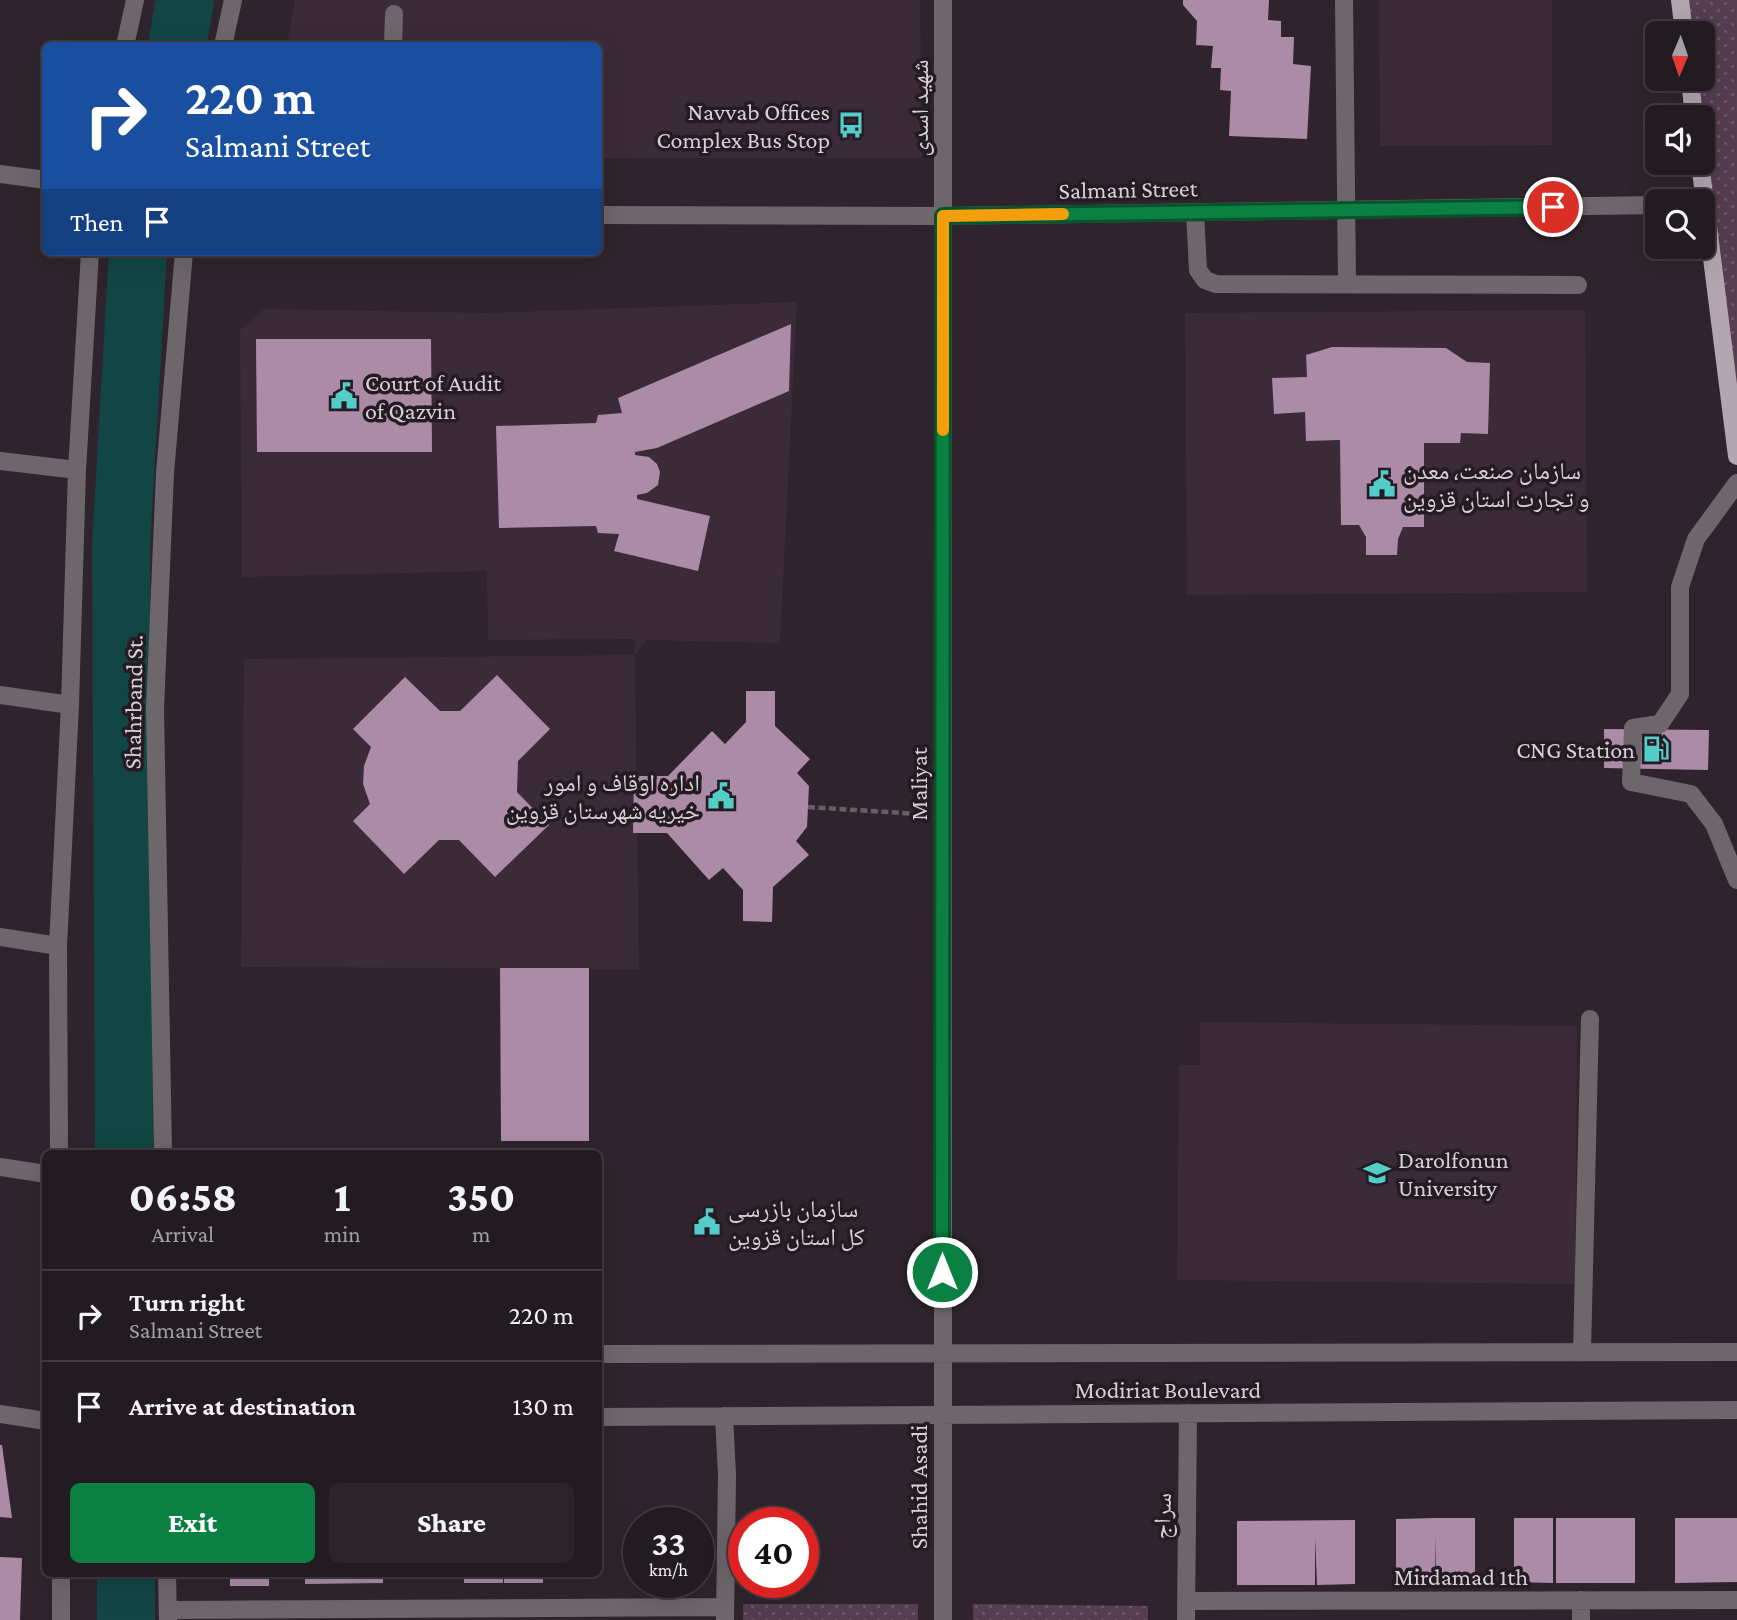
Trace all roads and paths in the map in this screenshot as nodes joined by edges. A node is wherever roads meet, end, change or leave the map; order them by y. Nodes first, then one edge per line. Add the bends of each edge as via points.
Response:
1 (135, 0) edge
2 (233, 0) edge
3 (943, 0) edge
4 (1344, 0) edge
5 (1680, 0) edge
6 (394, 14) dead end
7 (1683, 21) edge
8 (126, 42) edge
9 (224, 42) edge
10 (393, 42) edge
11 (0, 174) edge
12 (42, 179) edge
13 (1645, 205) edge
14 (1345, 210) junction
15 (1195, 212) junction
16 (602, 215) edge
17 (943, 216) junction
18 (90, 256) edge
19 (184, 256) edge
20 (1711, 259) edge
21 (1347, 284) junction
22 (1578, 285) dead end
23 (1737, 456) edge
24 (0, 461) edge
25 (77, 470) junction
26 (1737, 483) edge
27 (0, 695) edge
28 (70, 705) junction
29 (808, 807) dead end
30 (943, 815) junction
31 (1737, 880) edge
32 (0, 937) edge
33 (58, 946) junction
34 (1590, 1019) dead end
35 (59, 1150) edge
36 (163, 1150) edge
37 (0, 1167) edge
38 (42, 1173) edge
39 (1582, 1352) junction
40 (1737, 1352) edge
41 (942, 1353) junction
42 (602, 1354) edge
43 (1737, 1410) edge
44 (1188, 1413) junction
45 (0, 1414) edge
46 (942, 1415) junction
47 (724, 1416) junction
48 (602, 1417) edge
49 (42, 1420) edge
50 (61, 1577) edge
51 (167, 1577) edge
52 (1581, 1600) junction
53 (1737, 1600) edge
54 (1186, 1601) junction
55 (725, 1613) edge
56 (168, 1615) edge
57 (61, 1620) edge
58 (943, 1620) edge
59 (1186, 1620) edge
60 (1581, 1620) edge

1 - 8 street
2 - 9 street
3 - 17 street, شهید اسدی
4 - 14 street
5 - 7 main road
6 - 10 street
11 - 12 street
13 - 14 street, Salmani Street
14 - 15 street, Salmani Street
14 - 21 street
15 - 17 street, Salmani Street
15 - 21 street via 1196,259 1205,280 1216,284
16 - 17 street, Salmani Street
17 - 30 street, Maliyat
18 - 25 street
19 - 36 street, Shahrband St. via 166,473 156,709
20 - 23 main road
21 - 22 street
24 - 25 street
25 - 28 street
26 - 31 street via 1696,539 1680,587 1680,694 1660,724 1633,728 1631,782 1691,794 1714,824
27 - 28 street
28 - 33 street
29 - 30 path
30 - 41 street, Maliyat
32 - 33 street
33 - 35 street
34 - 39 street
37 - 38 street
39 - 40 street, Modiriat Boulevard
39 - 41 street, Modiriat Boulevard
41 - 42 street, Modiriat Boulevard
41 - 46 street, Shahid Asadi
43 - 44 street, Modiriat Boulevard
44 - 46 street, Modiriat Boulevard
44 - 54 street, سراج
45 - 49 street
46 - 47 street, Modiriat Boulevard
46 - 58 street, Shahid Asadi
47 - 48 street, Modiriat Boulevard
47 - 55 street
50 - 57 street
51 - 56 street
52 - 53 street, Mirdamad 1th
52 - 54 street, Mirdamad 1th
52 - 60 street
54 - 59 street, سراج
55 - 56 street

